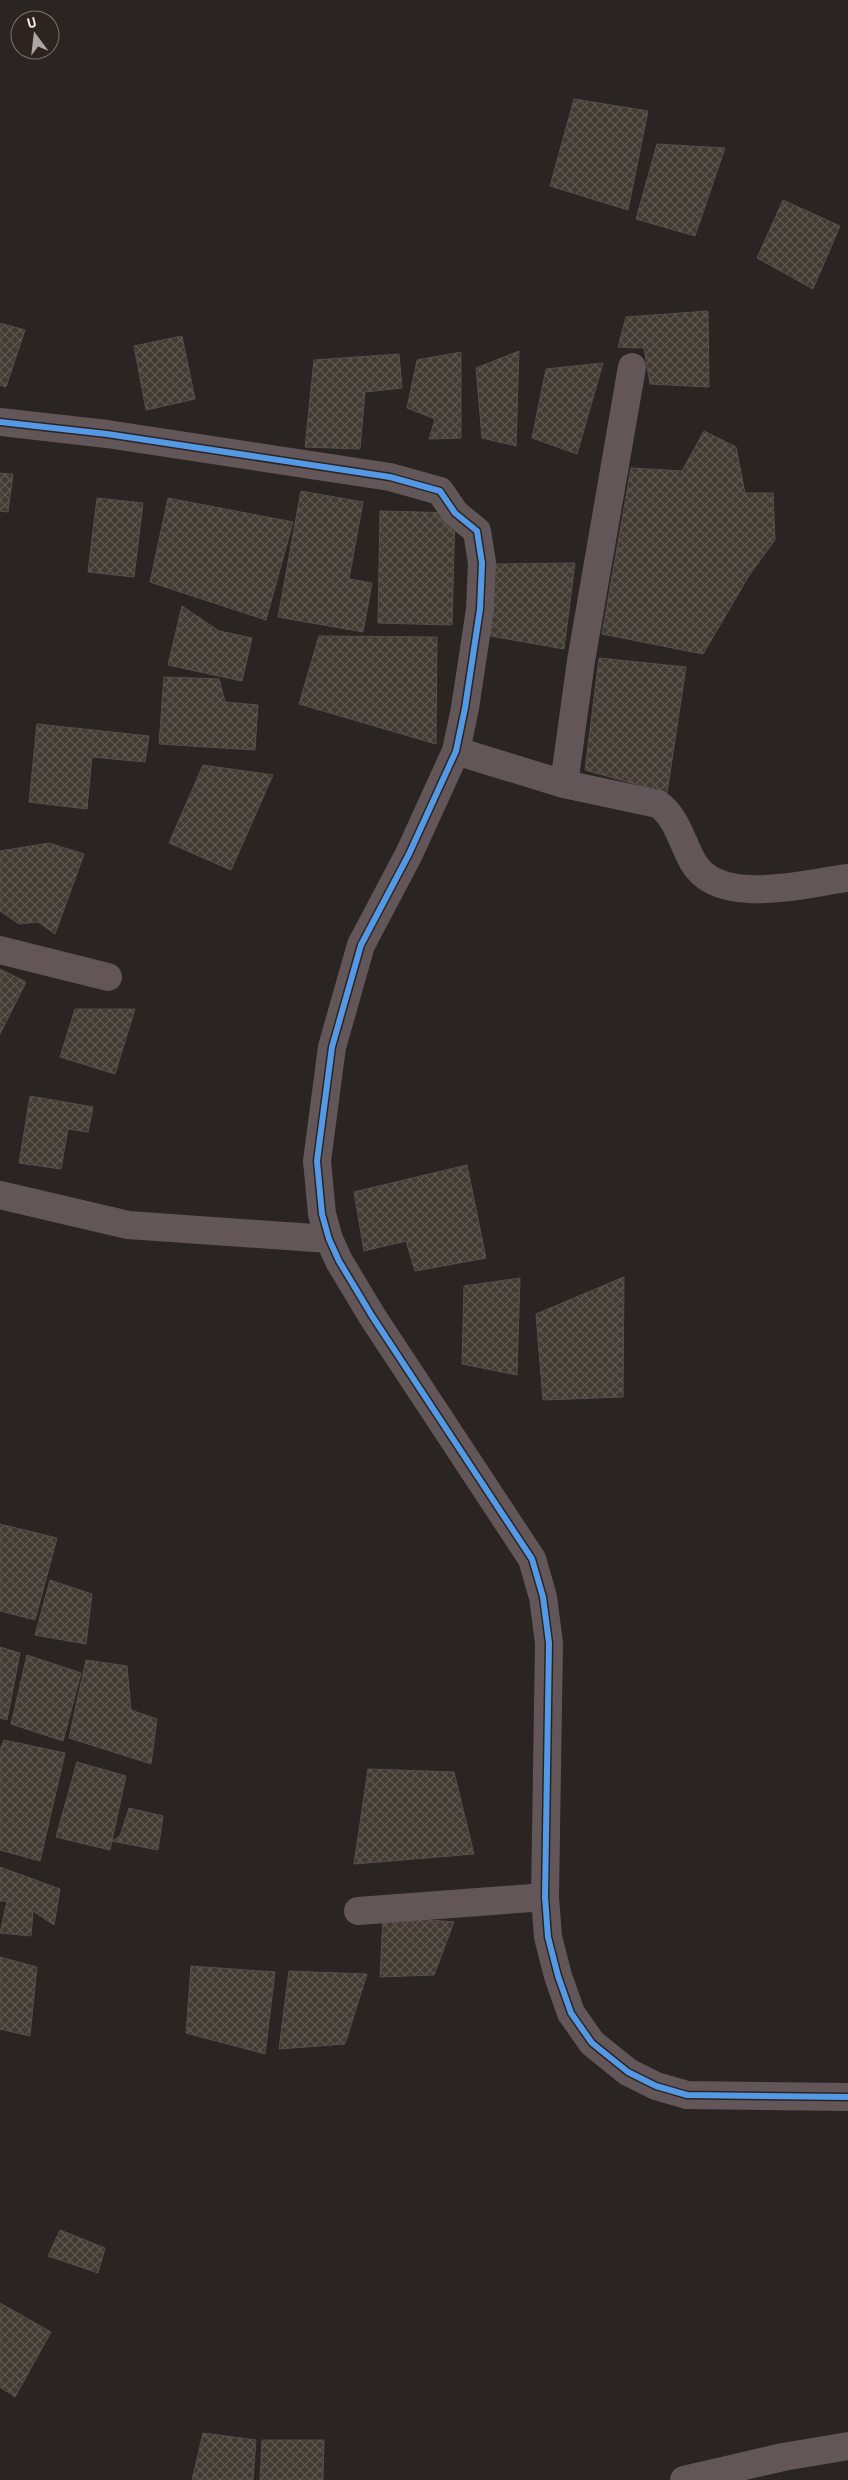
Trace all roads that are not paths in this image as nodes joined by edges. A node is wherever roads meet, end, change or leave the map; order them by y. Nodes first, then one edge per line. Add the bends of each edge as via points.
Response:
1 (632, 367) dead end
2 (0, 422) edge
3 (456, 751) junction
4 (564, 784) junction
5 (848, 878) edge
6 (0, 950) edge
7 (108, 977) dead end
8 (0, 1195) edge
9 (328, 1239) junction
10 (545, 1897) junction
11 (358, 1911) dead end
12 (848, 2097) edge
13 (848, 2446) edge
14 (684, 2480) edge

1 - 4 street via 581,661
2 - 3 street via 107,434 390,477 440,491 454,513 477,531 482,563 480,609 466,708
3 - 4 street
3 - 9 street via 409,854 361,945 332,1047 317,1161
4 - 5 street via 658,804 668,810 694,864 720,885 756,890
6 - 7 street
8 - 9 street via 128,1225
9 - 10 street via 372,1316 532,1559 543,1597 549,1643
10 - 11 street
10 - 12 street via 548,1937 571,2013 592,2043 628,2072 656,2086 687,2095
13 - 14 street

